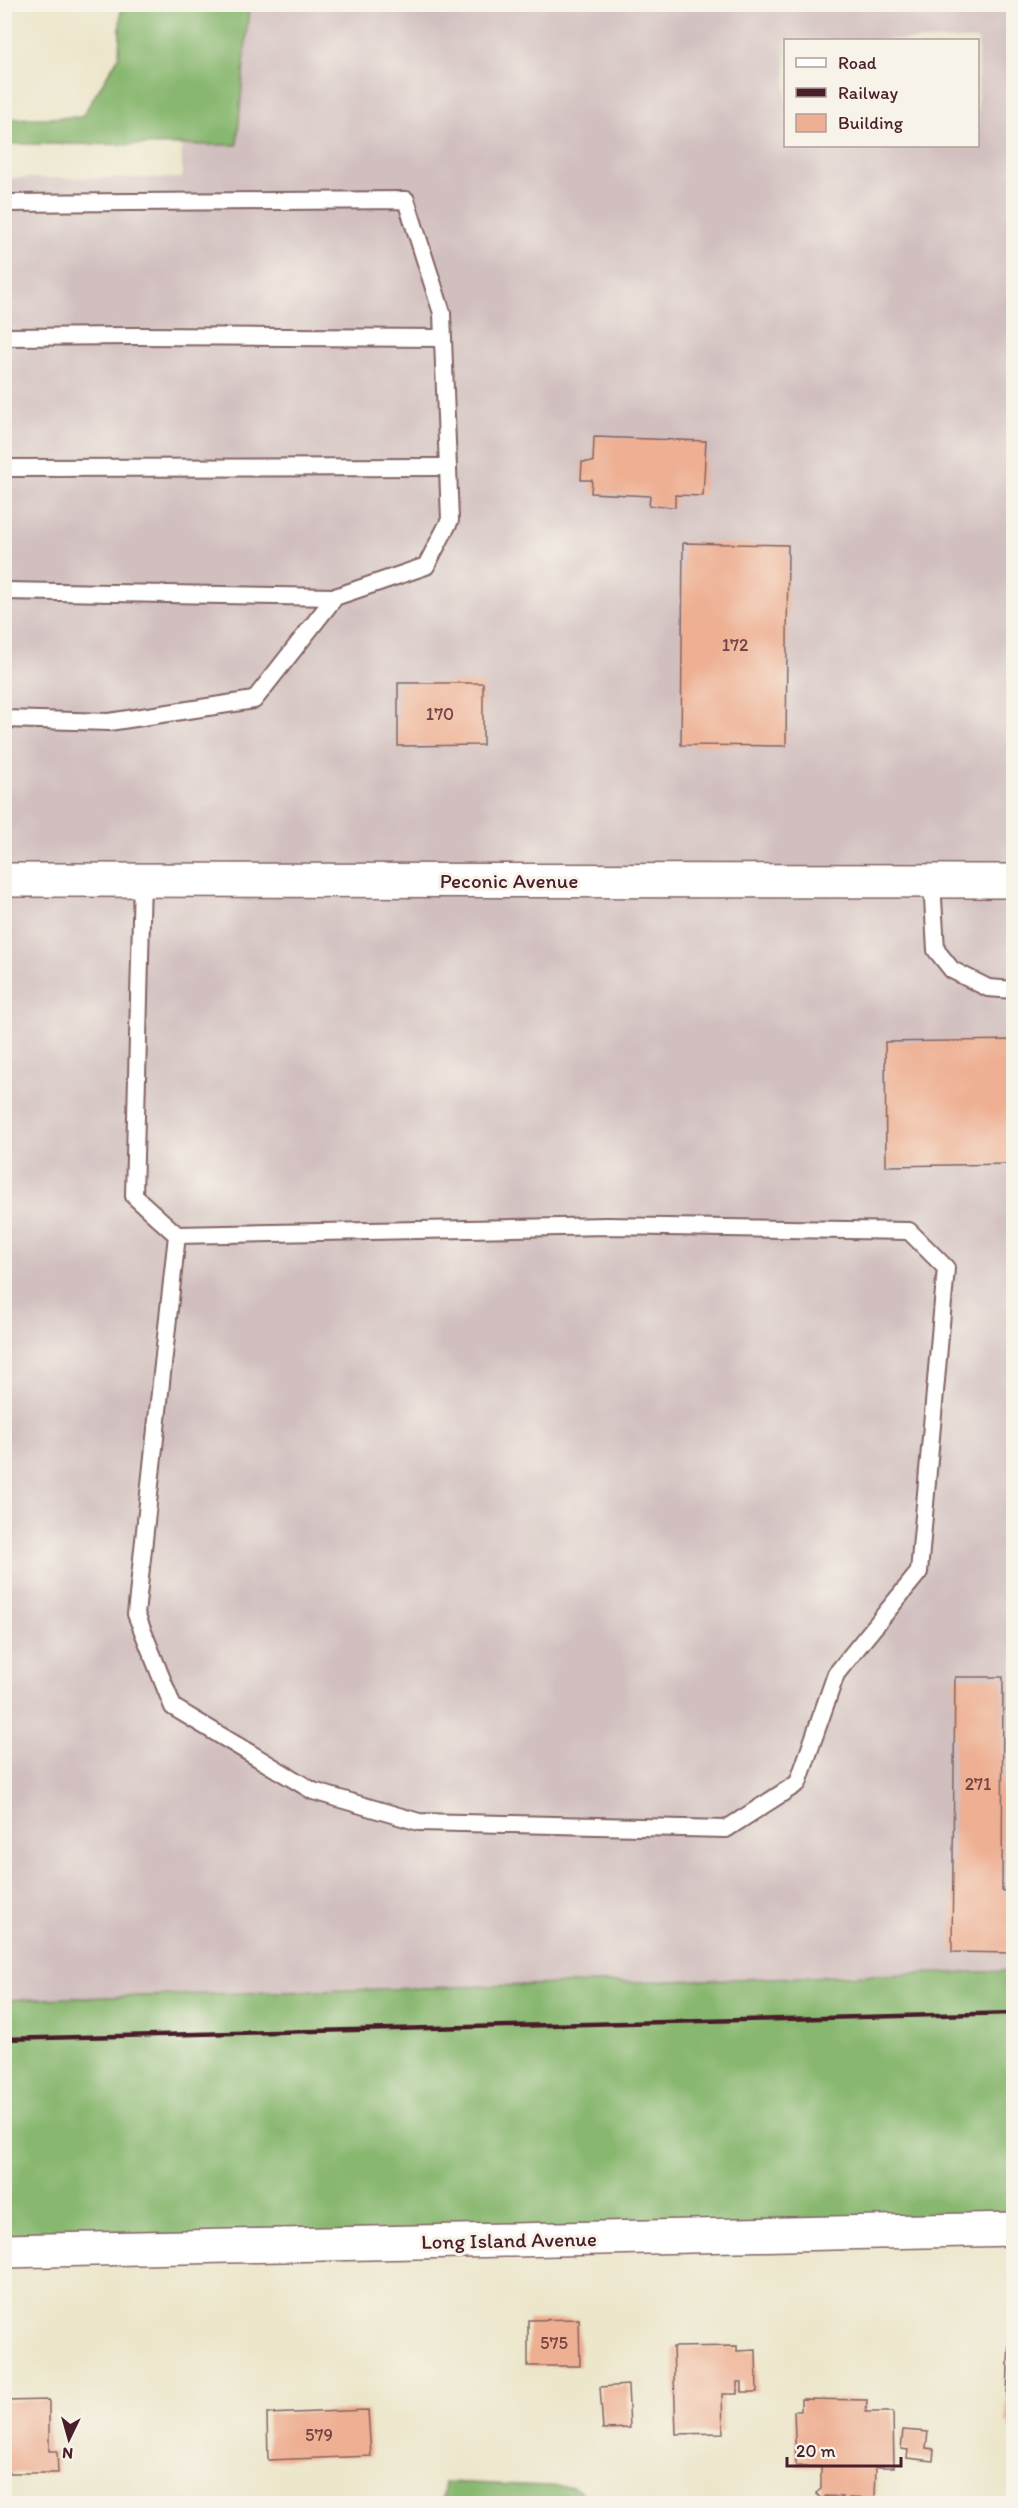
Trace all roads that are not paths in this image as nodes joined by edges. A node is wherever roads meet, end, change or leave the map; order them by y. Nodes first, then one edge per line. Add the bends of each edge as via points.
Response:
1 (4, 203) edge
2 (4, 337) edge
3 (443, 338) junction
4 (448, 467) junction
5 (4, 468) edge
6 (4, 591) edge
7 (335, 597) junction
8 (4, 719) edge
9 (4, 880) edge
10 (142, 880) junction
11 (932, 881) junction
12 (1014, 881) edge
13 (1014, 990) edge
14 (177, 1235) junction
15 (1014, 2229) edge
16 (4, 2251) edge

1 - 3 lane via 406,200 442,313
2 - 3 lane
3 - 4 lane
4 - 5 lane
4 - 7 lane via 450,520 426,566
6 - 7 lane
7 - 8 lane via 254,700 109,722
9 - 10 street, Peconic Avenue
10 - 11 street, Peconic Avenue
10 - 14 lane via 134,1196
11 - 12 street, Peconic Avenue
11 - 13 lane via 936,950 952,970 988,988
14 - 14 lane via 607,1226 909,1230 946,1268 919,1572 836,1674 798,1783 726,1830 419,1822 313,1791 173,1707 136,1614
15 - 16 street, Long Island Avenue

